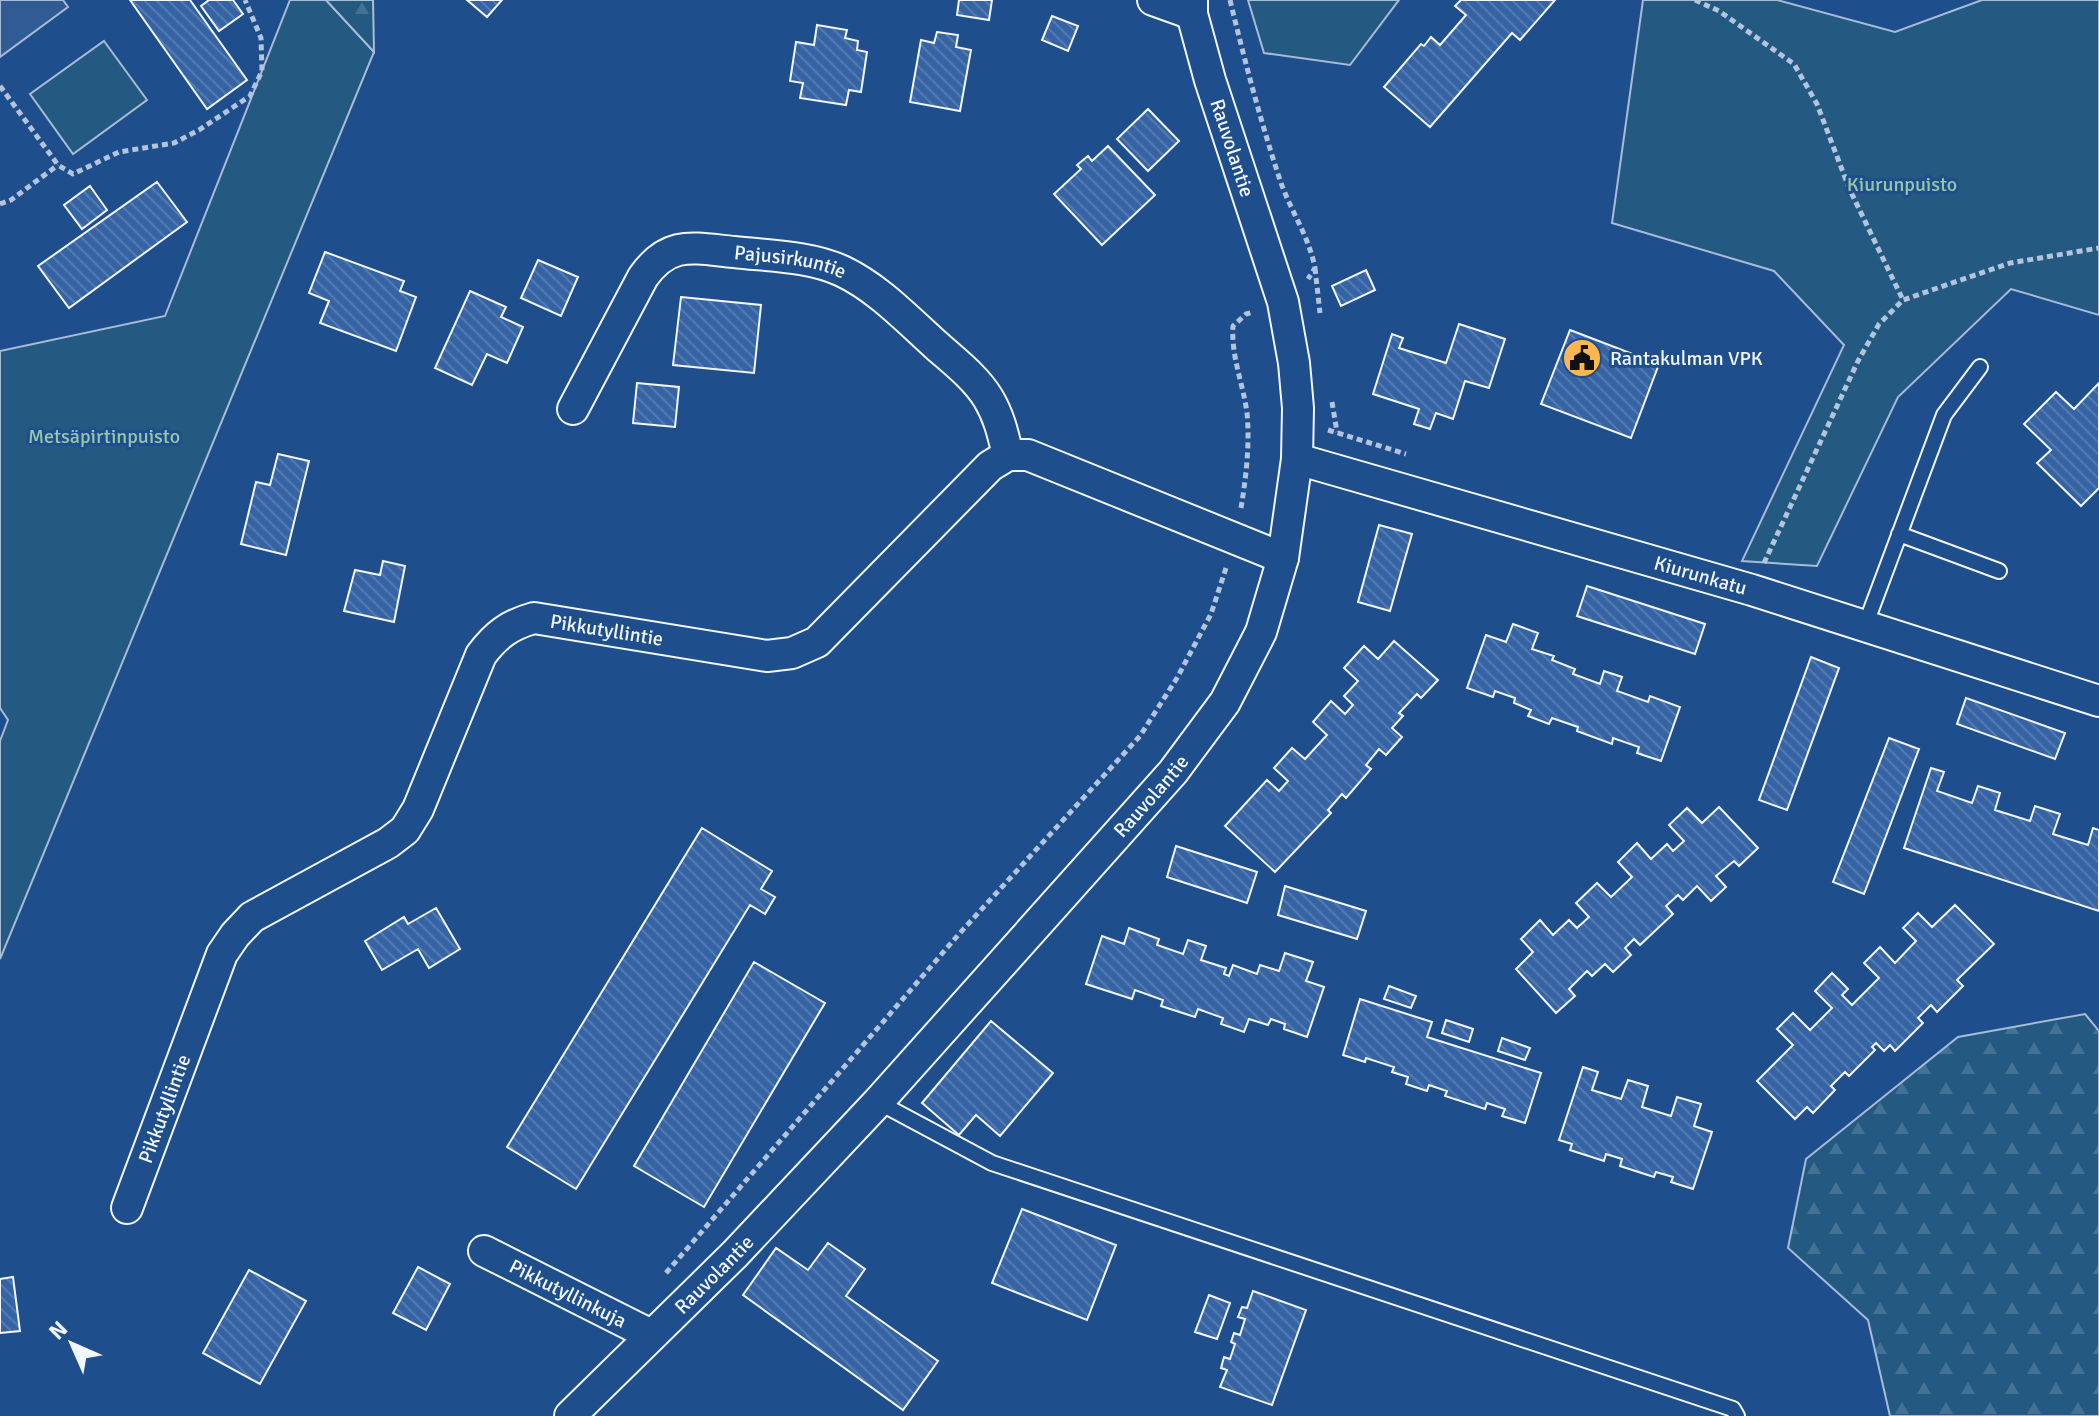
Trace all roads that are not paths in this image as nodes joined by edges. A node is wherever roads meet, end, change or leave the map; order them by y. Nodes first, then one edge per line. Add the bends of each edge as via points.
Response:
1 (1153, 0) edge
2 (1192, 7) edge
3 (1980, 367) dead end
4 (573, 409) dead end
5 (1008, 455) junction
6 (1297, 459) junction
7 (1899, 534) junction
8 (1283, 558) junction
9 (1999, 571) dead end
10 (1865, 626) junction
11 (2099, 701) edge
12 (878, 1102) junction
13 (127, 1208) dead end
14 (484, 1251) dead end
15 (651, 1335) junction
16 (570, 1416) edge
17 (1737, 1416) edge

1 - 2 street
2 - 6 street, Rauvolantie via 1210,80 1283,302 1294,363
3 - 7 lane via 1944,415
4 - 5 street, Pajusirkuntie via 655,260 674,249 694,248 767,255 840,270 893,306 986,395 1001,422
5 - 8 street via 1028,455
5 - 13 street, Pikkutyllintie via 990,466 817,642 792,653 767,656 534,618 513,623 494,638 481,655 405,830 252,917 222,954
6 - 8 street, Rauvolantie
6 - 10 street, Kiurunkatu
7 - 9 lane
7 - 10 lane
8 - 12 street, Rauvolantie via 1261,632 1225,702 1173,772
10 - 11 street, Kiurunkatu
12 - 15 street, Rauvolantie
12 - 17 lane via 992,1163 1733,1409
14 - 15 street, Pikkutyllinkuja
15 - 16 street, Rauvolantie

